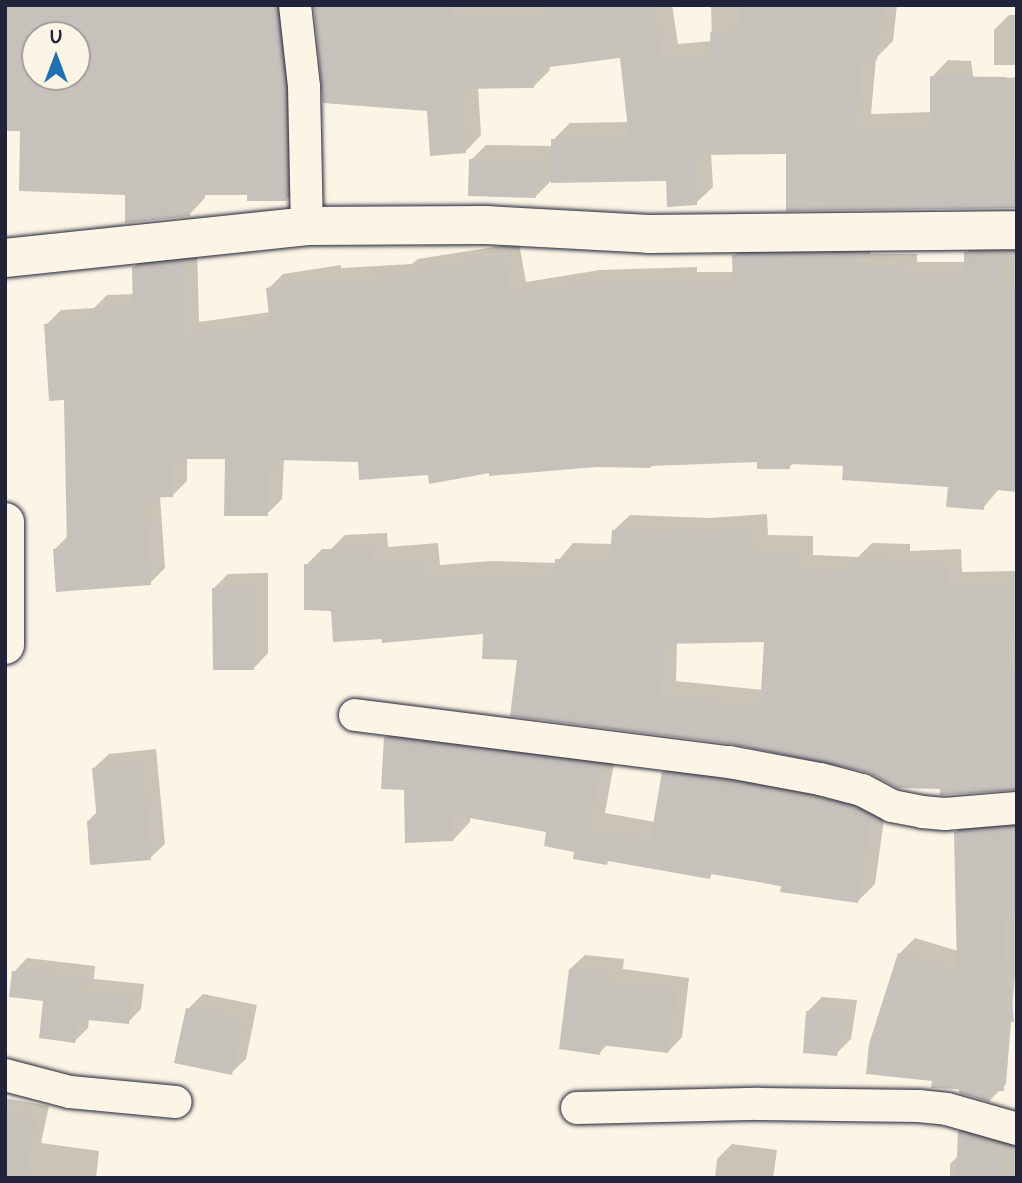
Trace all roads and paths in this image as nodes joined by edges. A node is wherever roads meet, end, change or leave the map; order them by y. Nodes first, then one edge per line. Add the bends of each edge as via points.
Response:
1 (295, 5) edge
2 (307, 226) junction
3 (1017, 230) edge
4 (5, 258) edge
5 (5, 522) edge
6 (5, 645) edge
7 (355, 715) dead end
8 (1017, 808) edge
9 (5, 1075) edge
10 (176, 1102) dead end
11 (578, 1108) dead end
12 (1017, 1129) edge

1 - 2 street via 304,87
2 - 3 street via 485,225 649,234
2 - 4 street
5 - 6 street
7 - 8 street via 729,762 820,779 862,790 892,806 922,812
9 - 10 street via 70,1092
11 - 12 street via 919,1106

